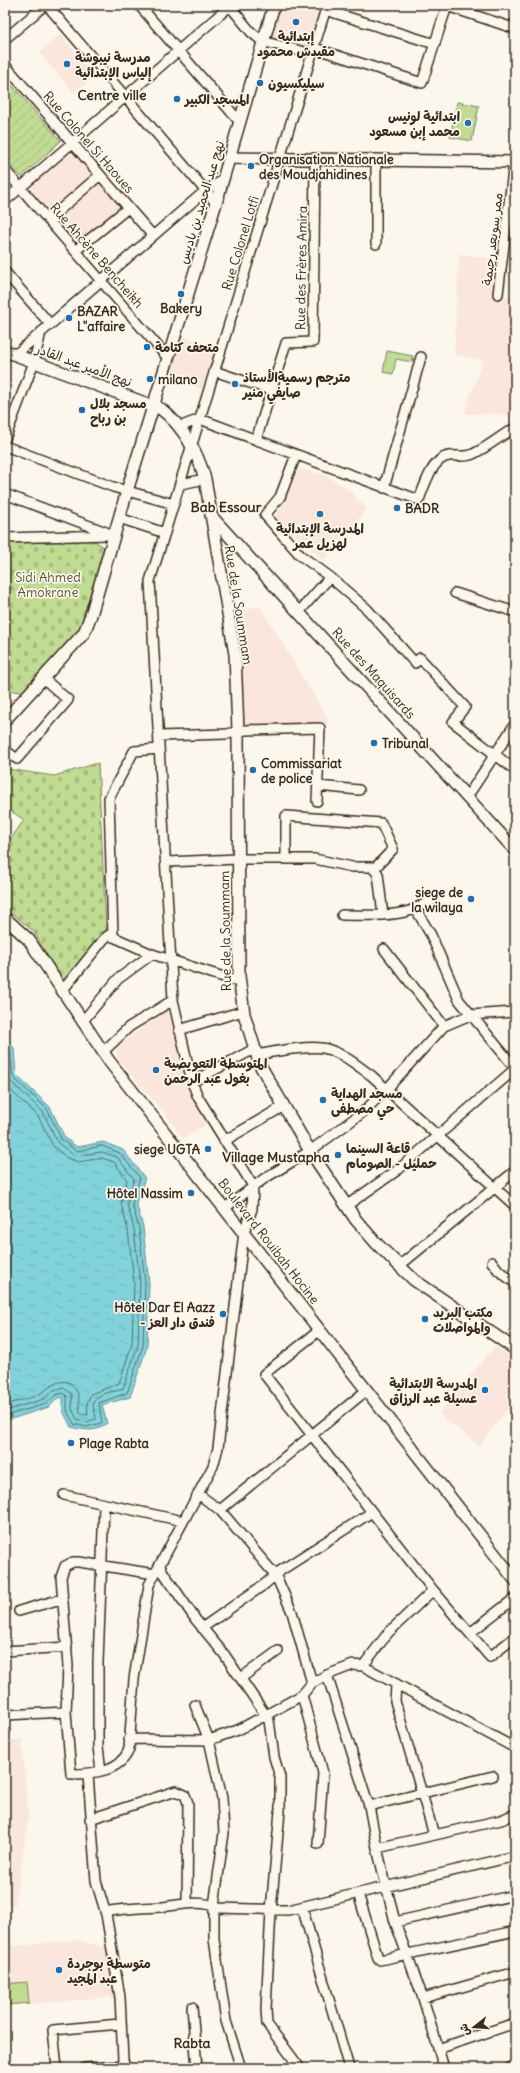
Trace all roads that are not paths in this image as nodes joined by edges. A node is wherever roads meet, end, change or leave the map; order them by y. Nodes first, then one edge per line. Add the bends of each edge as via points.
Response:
1 (46, 5) edge
2 (139, 5) edge
3 (230, 5) edge
4 (274, 5) edge
5 (445, 6) edge
6 (326, 8) edge
7 (464, 8) edge
8 (515, 23) edge
9 (5, 39) edge
10 (262, 41) junction
11 (435, 44) junction
12 (178, 51) junction
13 (313, 51) junction
14 (5, 65) edge
15 (125, 97) junction
16 (240, 121) junction
17 (72, 143) junction
18 (229, 158) junction
19 (279, 160) junction
20 (315, 160) junction
21 (376, 161) junction
22 (515, 162) edge
23 (5, 170) edge
24 (100, 175) junction
25 (223, 180) junction
26 (20, 188) junction
27 (205, 191) junction
28 (5, 201) edge
29 (216, 203) junction
30 (128, 208) junction
31 (48, 220) junction
32 (153, 236) junction
33 (376, 244) dead end
34 (75, 251) junction
35 (5, 272) edge
36 (101, 281) junction
37 (498, 294) dead end
38 (50, 324) junction
39 (41, 332) junction
40 (10, 353) edge
41 (421, 357) dead end
42 (168, 358) junction
43 (34, 362) junction
44 (214, 371) junction
45 (271, 390) junction
46 (154, 406) junction
47 (200, 419) junction
48 (179, 427) junction
49 (515, 428) edge
50 (5, 439) edge
51 (256, 440) junction
52 (5, 446) edge
53 (192, 446) junction
54 (296, 455) junction
55 (205, 479) junction
56 (181, 484) junction
57 (384, 488) junction
58 (127, 491) junction
59 (5, 494) edge
60 (174, 504) junction
61 (212, 516) junction
62 (119, 518) junction
63 (165, 533) junction
64 (114, 535) junction
65 (5, 538) edge
66 (330, 577) junction
67 (455, 593) dead end
68 (299, 612) junction
69 (515, 612) edge
70 (43, 678) junction
71 (5, 720) edge
72 (515, 724) edge
73 (238, 732) junction
74 (158, 736) junction
75 (159, 749) junction
76 (5, 750) edge
77 (496, 754) junction
78 (515, 770) edge
79 (318, 786) junction
80 (359, 790) dead end
81 (467, 797) junction
82 (317, 801) dead end
83 (515, 850) edge
84 (238, 859) junction
85 (286, 859) junction
86 (166, 862) junction
87 (374, 869) junction
88 (432, 901) dead end
89 (415, 908) junction
90 (342, 915) dead end
91 (383, 915) junction
92 (5, 918) edge
93 (113, 937) junction
94 (384, 949) dead end
95 (152, 954) junction
96 (171, 961) junction
97 (239, 982) junction
98 (62, 991) junction
99 (173, 1000) junction
100 (243, 1011) junction
101 (515, 1012) edge
102 (470, 1014) junction
103 (82, 1022) junction
104 (444, 1026) junction
105 (179, 1030) junction
106 (103, 1052) junction
107 (255, 1052) junction
108 (515, 1068) edge
109 (192, 1082) junction
110 (386, 1090) junction
111 (284, 1106) junction
112 (438, 1136) junction
113 (224, 1141) junction
114 (310, 1151) junction
115 (515, 1171) edge
116 (253, 1186) junction
117 (494, 1188) junction
118 (346, 1206) junction
119 (515, 1206) edge
120 (225, 1208) junction
121 (244, 1232) junction
122 (492, 1262) dead end
123 (399, 1266) junction
124 (515, 1283) edge
125 (320, 1330) junction
126 (515, 1349) edge
127 (366, 1390) junction
128 (312, 1434) junction
129 (198, 1494) junction
130 (64, 1495) dead end
131 (104, 1504) junction
132 (220, 1510) junction
133 (372, 1512) junction
134 (183, 1522) junction
135 (101, 1565) junction
136 (157, 1570) junction
137 (276, 1576) junction
138 (515, 1580) edge
139 (433, 1590) junction
140 (515, 1598) edge
141 (62, 1599) junction
142 (19, 1612) dead end
143 (202, 1628) junction
144 (470, 1633) junction
145 (515, 1637) edge
146 (67, 1647) junction
147 (5, 1651) edge
148 (278, 1651) dead end
149 (363, 1666) junction
150 (327, 1675) junction
151 (241, 1678) junction
152 (312, 1683) junction
153 (396, 1685) junction
154 (302, 1695) junction
155 (195, 1705) dead end
156 (66, 1712) junction
157 (5, 1715) edge
158 (266, 1715) junction
159 (129, 1739) junction
160 (209, 1740) junction
161 (515, 1748) edge
162 (101, 1771) junction
163 (88, 1774) junction
164 (493, 1776) dead end
165 (422, 1793) junction
166 (369, 1806) junction
167 (515, 1814) edge
168 (90, 1819) junction
169 (434, 1835) junction
170 (318, 1844) dead end
171 (377, 1848) junction
172 (515, 1856) edge
173 (386, 1886) junction
174 (515, 1896) edge
175 (360, 1900) dead end
176 (187, 1903) junction
177 (214, 1906) junction
178 (302, 1906) junction
179 (272, 1910) junction
180 (105, 1912) junction
181 (395, 1922) junction
182 (515, 1931) edge
183 (406, 1955) junction
184 (515, 1972) edge
185 (423, 1998) junction
186 (192, 2007) dead end
187 (515, 2023) edge
188 (120, 2024) junction
189 (438, 2049) junction
190 (515, 2066) edge
191 (125, 2067) edge
192 (194, 2067) edge
193 (57, 2068) edge
194 (85, 2068) edge
195 (241, 2068) edge
196 (300, 2068) edge
197 (349, 2068) edge
198 (444, 2068) edge
199 (510, 2068) edge

1 - 9 street
1 - 15 street
2 - 12 street
3 - 10 street
3 - 12 street
4 - 10 main road, نهج عبد الحميد بن باديس
5 - 7 street
5 - 11 street
6 - 11 street
6 - 13 street, Rue Colonel Lotfi
7 - 8 street via 513,28
10 - 13 street
10 - 16 main road, نهج عبد الحميد بن باديس
11 - 13 street via 422,83
12 - 15 street
12 - 16 street
13 - 19 street, Rue Colonel Lotfi
14 - 17 street, Rue Colonel Si Haoues
15 - 17 street
15 - 27 street
16 - 18 main road, نهج عبد الحميد بن باديس
17 - 24 street, Rue Colonel Si Haoues
17 - 26 street
18 - 19 main road
18 - 25 main road, نهج عبد الحميد بن باديس
19 - 20 main road
19 - 44 street, Rue Colonel Lotfi
20 - 21 main road
20 - 45 street, Rue des Frères Amira via 314,342 286,342
21 - 22 main road
21 - 33 street
22 - 37 street, ممر سويعد رحيمة
23 - 26 street, Rue Ahcène Bencheikh
24 - 30 street, Rue Colonel Si Haoues
24 - 31 street
25 - 27 street
25 - 29 main road, نهج عبد الحميد بن باديس
26 - 28 street
26 - 31 street, Rue Ahcène Bencheikh
27 - 29 street
27 - 32 street
29 - 42 main road, نهج عبد الحميد بن باديس
30 - 32 street, Rue Colonel Si Haoues
30 - 34 street
31 - 34 street, Rue Ahcène Bencheikh
32 - 36 street
34 - 36 street, Rue Ahcène Bencheikh
35 - 38 street
36 - 38 street
36 - 42 street, Rue Ahcène Bencheikh
38 - 39 street
39 - 40 street
39 - 43 street
40 - 43 main road, نهج الأمير عبد القادر
41 - 57 street
42 - 46 main road, نهج عبد الحميد بن باديس
43 - 46 main road, نهج الأمير عبد القادر
43 - 50 street
44 - 45 street
44 - 47 street, Rue Colonel Lotfi
45 - 51 street, Rue des Frères Amira
46 - 48 main road, نهج الأمير عبد القادر via 165,412
46 - 58 main road, نهج عبد الحميد بن باديس
47 - 48 street
47 - 51 street
47 - 53 street, Rue Colonel Lotfi
48 - 53 main road, نهج الأمير عبد القادر
49 - 57 street via 473,454 463,457 448,456 442,459 433,470 419,500
51 - 54 street
52 - 58 street
53 - 55 main road, Rue de la Soummam
53 - 56 street, Rue Colonel Lotfi
54 - 57 street
54 - 66 street via 280,497 265,515 300,555
55 - 56 street
55 - 61 main road, Rue de la Soummam
56 - 60 street, Rue Colonel Lotfi
58 - 60 street
58 - 62 main road, نهج عبد الحميد بن باديس
59 - 64 street
60 - 63 street, Rue Colonel Lotfi
61 - 68 main road, Rue des Maquisards
61 - 73 main road, Rue de la Soummam via 235,654
62 - 63 street
62 - 64 main road, نهج عبد الحميد بن باديس
63 - 74 street, Rue Colonel Lotfi via 150,584
64 - 65 street
64 - 70 main road, نهج عبد الحميد بن باديس via 84,632
66 - 68 street
66 - 77 street via 368,609 415,663 420,658 439,681 450,689 452,695 465,707 453,722
67 - 69 street
68 - 81 main road, Rue des Maquisards
70 - 71 main road, نهج عبد الحميد بن باديس
70 - 76 street via 68,700 17,759
72 - 77 street
73 - 74 street
73 - 79 street via 320,728
73 - 84 main road, Rue de la Soummam
74 - 75 street, Rue Colonel Lotfi
75 - 86 street, Rue Colonel Lotfi
75 - 93 street via 134,751 109,798
77 - 78 street
77 - 81 street
79 - 80 street
79 - 82 street
81 - 83 main road, Rue des Maquisards
84 - 85 street
84 - 86 street
84 - 97 main road, Rue de la Soummam
85 - 87 street via 315,860
85 - 87 street via 286,816 381,823 393,849
86 - 96 street, Rue Colonel Lotfi
87 - 91 street via 378,874
88 - 89 street
89 - 91 street via 411,911
89 - 102 street via 431,935 455,993
90 - 91 street
92 - 98 main road, Boulevard Rouibah Hocine via 29,940
93 - 95 street
93 - 98 street via 108,935 104,939
94 - 104 street
95 - 96 street
95 - 103 street via 118,980
96 - 97 street
96 - 99 street, Rue Colonel Lotfi
97 - 100 main road, Rue de la Soummam
98 - 103 main road, Boulevard Rouibah Hocine
99 - 105 street, Rue Colonel Lotfi
99 - 106 street via 129,1027
100 - 105 street
100 - 107 main road, Rue de la Soummam
101 - 102 street
102 - 104 street
102 - 108 street
103 - 106 main road, Boulevard Rouibah Hocine
104 - 110 street
105 - 109 street, Rue Colonel Lotfi
106 - 120 main road, Boulevard Rouibah Hocine
107 - 109 street
107 - 110 street via 325,1048 372,1076
107 - 111 main road, Rue de la Soummam
108 - 112 street
109 - 113 street, Rue Colonel Lotfi
110 - 112 street
110 - 114 street via 362,1113
111 - 113 street
111 - 114 main road, Rue de la Soummam
112 - 117 street
112 - 118 street via 399,1169
113 - 116 street, Rue Colonel Lotfi
114 - 116 street
114 - 118 main road, Rue de la Soummam
115 - 117 street
116 - 120 street
116 - 121 street via 252,1209
117 - 119 street
117 - 123 street
118 - 123 main road, Rue de la Soummam via 376,1243
120 - 121 main road, Boulevard Rouibah Hocine
121 - 125 main road, Boulevard Rouibah Hocine
121 - 129 street via 218,1448 213,1466
122 - 124 street
123 - 126 main road, Rue de la Soummam via 438,1298
125 - 127 main road, Boulevard Rouibah Hocine
125 - 128 street via 264,1374
127 - 128 street
127 - 138 main road, Boulevard Rouibah Hocine
128 - 132 street
128 - 133 street
129 - 132 street
129 - 134 street
130 - 131 street
131 - 134 street
131 - 135 street
132 - 137 street
133 - 137 street
133 - 139 street
134 - 136 street
135 - 136 street
135 - 141 street via 75,1562 65,1566 61,1573
135 - 162 street via 98,1716
136 - 143 street
136 - 159 street via 149,1585 135,1672
137 - 143 street
137 - 152 street via 292,1612
139 - 144 street
139 - 149 street via 388,1634
140 - 144 street
141 - 142 street
141 - 146 street
143 - 151 street
144 - 145 street via 490,1657
146 - 147 street
146 - 156 street
148 - 151 street
149 - 150 street via 353,1665
149 - 153 street
150 - 152 street
150 - 166 street
151 - 158 street
152 - 154 street
153 - 161 street
153 - 165 street via 395,1701
154 - 158 street
154 - 170 street via 323,1774
155 - 160 street
156 - 157 street
156 - 163 street via 71,1774
158 - 160 street via 238,1730
158 - 179 street via 273,1736 274,1757 280,1777 279,1843 276,1851
159 - 160 street
159 - 162 street via 124,1758
160 - 177 street via 222,1798 224,1833
162 - 163 street
163 - 168 street
164 - 165 street
165 - 166 street
165 - 169 street
166 - 171 street
167 - 169 street via 500,1820
168 - 176 street via 176,1791 185,1795 188,1803
168 - 180 street via 96,1881
169 - 171 street
171 - 173 street
172 - 173 street
173 - 178 street
173 - 181 street
174 - 181 street
175 - 183 street via 378,1958 380,1960
176 - 177 street
176 - 180 street
177 - 179 street
177 - 195 street via 217,1962 226,2021
178 - 179 street via 288,1910
178 - 197 street
179 - 196 street via 267,2024
180 - 188 street via 116,1965
181 - 183 street
182 - 183 street
183 - 185 street
184 - 185 street
185 - 189 street
186 - 192 street
187 - 189 street
188 - 191 street
188 - 193 street via 53,2030
189 - 198 street
190 - 199 street
191 - 194 street

